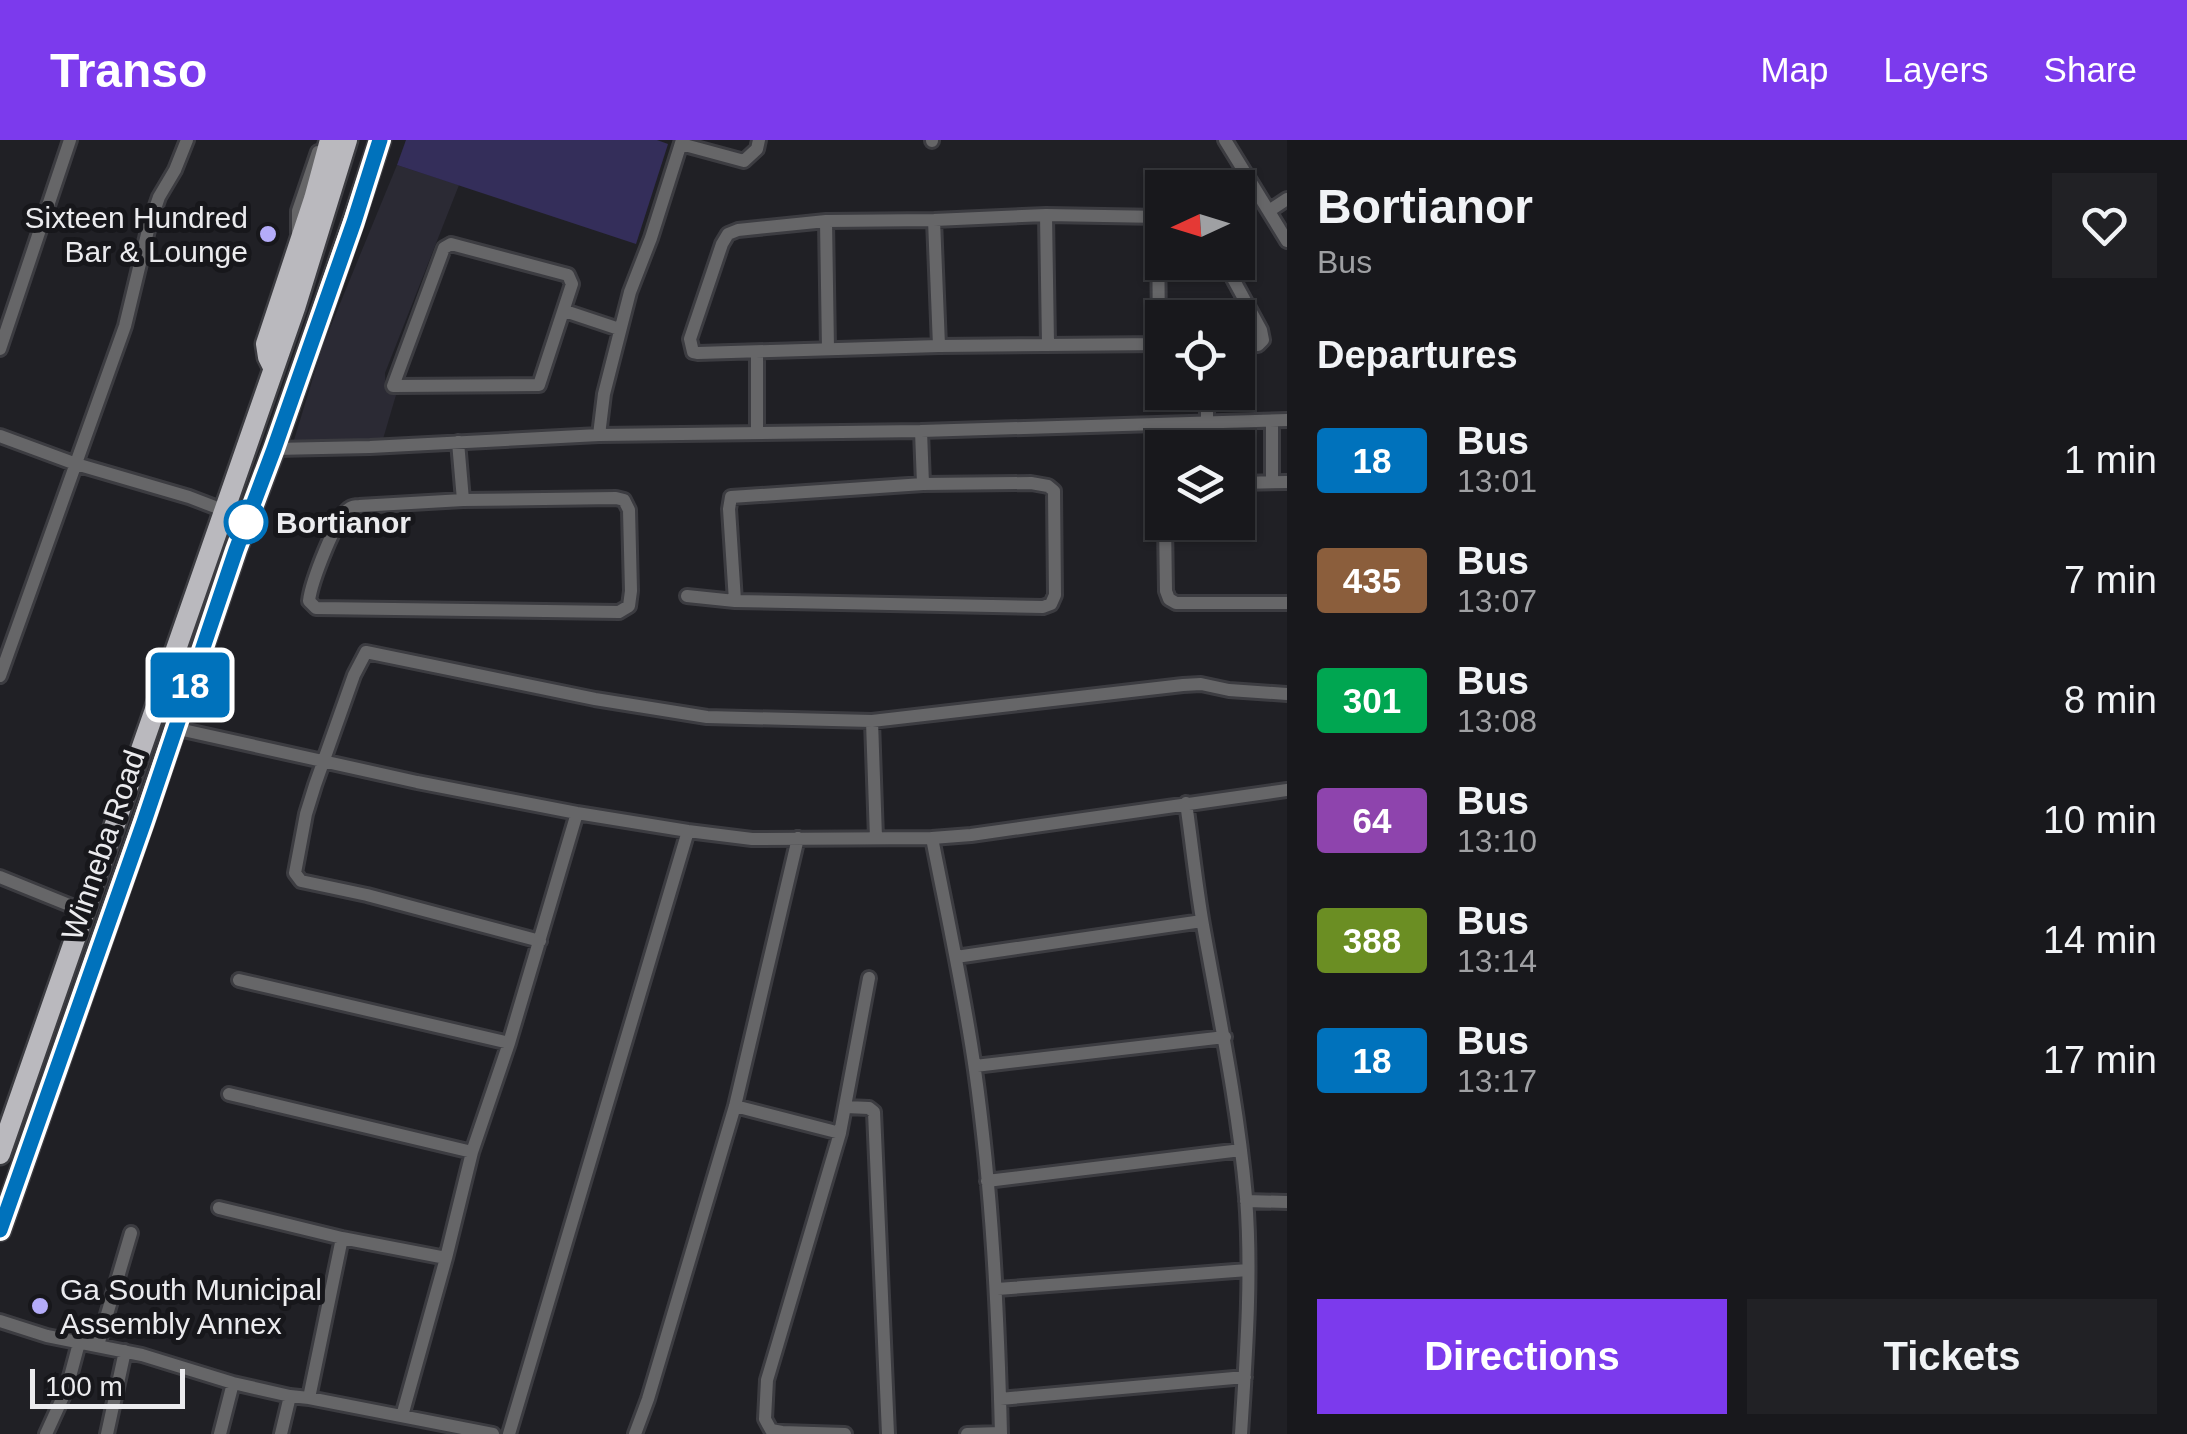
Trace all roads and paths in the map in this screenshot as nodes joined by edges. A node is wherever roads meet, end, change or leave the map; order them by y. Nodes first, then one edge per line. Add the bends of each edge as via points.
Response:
1 (70, 140) edge
2 (187, 140) edge
3 (322, 140) edge
4 (330, 140) edge
5 (347, 140) edge
6 (380, 140) edge
7 (393, 140) edge
8 (759, 140) edge
9 (1225, 140) edge
10 (682, 142) edge
11 (1287, 199) edge
12 (1269, 211) junction
13 (1046, 215) junction
14 (1145, 217) edge
15 (934, 220) junction
16 (826, 222) junction
17 (299, 240) junction
18 (1287, 241) edge
19 (334, 275) junction
20 (564, 311) junction
21 (1255, 317) edge
22 (619, 330) junction
23 (1048, 344) junction
24 (1145, 344) edge
25 (1255, 345) edge
26 (938, 346) junction
27 (828, 349) junction
28 (0, 350) edge
29 (757, 352) junction
30 (273, 368) junction
31 (1207, 410) edge
32 (1287, 420) edge
33 (1207, 422) junction
34 (1272, 422) junction
35 (921, 431) junction
36 (757, 433) junction
37 (598, 434) junction
38 (0, 436) edge
39 (458, 442) junction
40 (274, 449) junction
41 (76, 464) junction
42 (1255, 482) edge
43 (1272, 482) junction
44 (1287, 482) edge
45 (923, 484) junction
46 (463, 500) junction
47 (223, 510) junction
48 (1165, 540) edge
49 (688, 596) dead end
50 (735, 601) junction
51 (1287, 602) edge
52 (0, 676) edge
53 (1287, 694) edge
54 (872, 720) junction
55 (174, 728) junction
56 (323, 762) junction
57 (1287, 790) edge
58 (1186, 804) junction
59 (576, 813) junction
60 (688, 831) junction
61 (798, 838) junction
62 (876, 838) junction
63 (932, 838) junction
64 (0, 878) edge
65 (93, 886) junction
66 (84, 911) junction
67 (110, 918) junction
68 (1202, 921) junction
69 (540, 941) junction
70 (956, 956) junction
71 (869, 978) dead end
72 (239, 980) dead end
73 (1224, 1037) junction
74 (509, 1043) junction
75 (975, 1066) junction
76 (229, 1094) dead end
77 (736, 1106) junction
78 (846, 1107) junction
79 (840, 1133) junction
80 (1241, 1150) junction
81 (472, 1152) junction
82 (0, 1154) edge
83 (987, 1181) junction
84 (6, 1198) edge
85 (1246, 1201) junction
86 (1287, 1202) edge
87 (219, 1208) dead end
88 (0, 1230) edge
89 (131, 1233) dead end
90 (342, 1238) junction
91 (446, 1258) junction
92 (1248, 1270) junction
93 (997, 1289) junction
94 (0, 1321) edge
95 (80, 1343) junction
96 (98, 1345) junction
97 (126, 1351) junction
98 (1245, 1377) junction
99 (233, 1383) junction
100 (290, 1396) junction
101 (309, 1398) junction
102 (1000, 1399) junction
103 (402, 1416) junction
104 (46, 1434) edge
105 (107, 1434) edge
106 (220, 1434) edge
107 (281, 1434) edge
108 (493, 1434) edge
109 (509, 1434) edge
110 (635, 1434) edge
111 (845, 1434) edge
112 (888, 1434) edge
113 (966, 1434) edge
114 (1001, 1434) edge
115 (1241, 1434) edge

1 - 28 street
2 - 41 street via 159,197 125,326
3 - 17 street via 298,210
4 - 17 highway
5 - 30 highway, Winneba Road
6 - 19 highway, Winneba Road
7 - 19 highway
8 - 10 street via 744,161
9 - 12 street
10 - 22 street
11 - 12 street
12 - 18 street
13 - 14 street
13 - 15 street
13 - 23 street
15 - 16 street
15 - 26 street
16 - 27 street
16 - 29 street via 738,230 722,244 690,346 698,353
17 - 30 highway via 266,344
19 - 40 highway, Winneba Road
20 - 20 street via 568,275 452,244 444,248 394,386 539,385
20 - 22 street
21 - 25 street via 1263,340
22 - 37 street
23 - 24 street
23 - 26 street
26 - 27 street
27 - 29 street
29 - 36 street
30 - 47 highway, Winneba Road
31 - 33 street
32 - 34 street
33 - 34 street
33 - 35 street
34 - 43 street
35 - 36 street
35 - 45 street
36 - 37 street
37 - 39 street
38 - 41 street
39 - 40 street
39 - 46 street
40 - 55 highway, Winneba Road
41 - 47 street
41 - 52 street
42 - 43 street
43 - 44 street
45 - 50 street via 731,497
45 - 50 street via 1032,483 1054,491 1052,604
46 - 46 street via 624,500 629,606 619,612 316,608 309,600 349,508
47 - 65 highway, Winneba Road
48 - 51 street via 1166,591 1176,603
49 - 50 street
53 - 54 street via 1183,684
54 - 56 street via 694,715 366,652
54 - 62 street
55 - 56 street
55 - 67 highway, Winneba Road
56 - 59 street
56 - 69 street via 295,873 301,881
57 - 58 street
58 - 63 street
58 - 68 street
59 - 60 street
59 - 69 street
60 - 61 street
60 - 109 street
61 - 62 street
61 - 77 street
62 - 63 street
63 - 70 street
64 - 66 street
65 - 66 highway, Winneba Road
65 - 67 highway via 95,912
66 - 82 highway, Winneba Road
67 - 84 highway, Winneba Road
68 - 70 street
68 - 73 street
69 - 74 street
70 - 75 street
71 - 78 street
72 - 74 street
73 - 75 street
73 - 80 street
74 - 81 street
75 - 83 street
76 - 81 street
77 - 79 street
77 - 110 street
78 - 79 street
78 - 112 street via 869,1108 874,1116
79 - 111 street via 764,1407 772,1430
80 - 83 street
80 - 85 street
81 - 91 street
83 - 93 street
84 - 88 highway, Winneba Road
85 - 86 street
85 - 92 street
87 - 90 street
89 - 96 street
90 - 91 street
90 - 101 street
91 - 103 street
92 - 93 street
92 - 98 street
93 - 102 street
94 - 95 street
95 - 96 street
95 - 104 street
96 - 97 street
97 - 99 street
97 - 105 street
98 - 102 street
98 - 115 street
99 - 100 street
99 - 106 street
100 - 101 street
100 - 107 street
101 - 103 street
102 - 114 street
103 - 108 street
113 - 114 street

